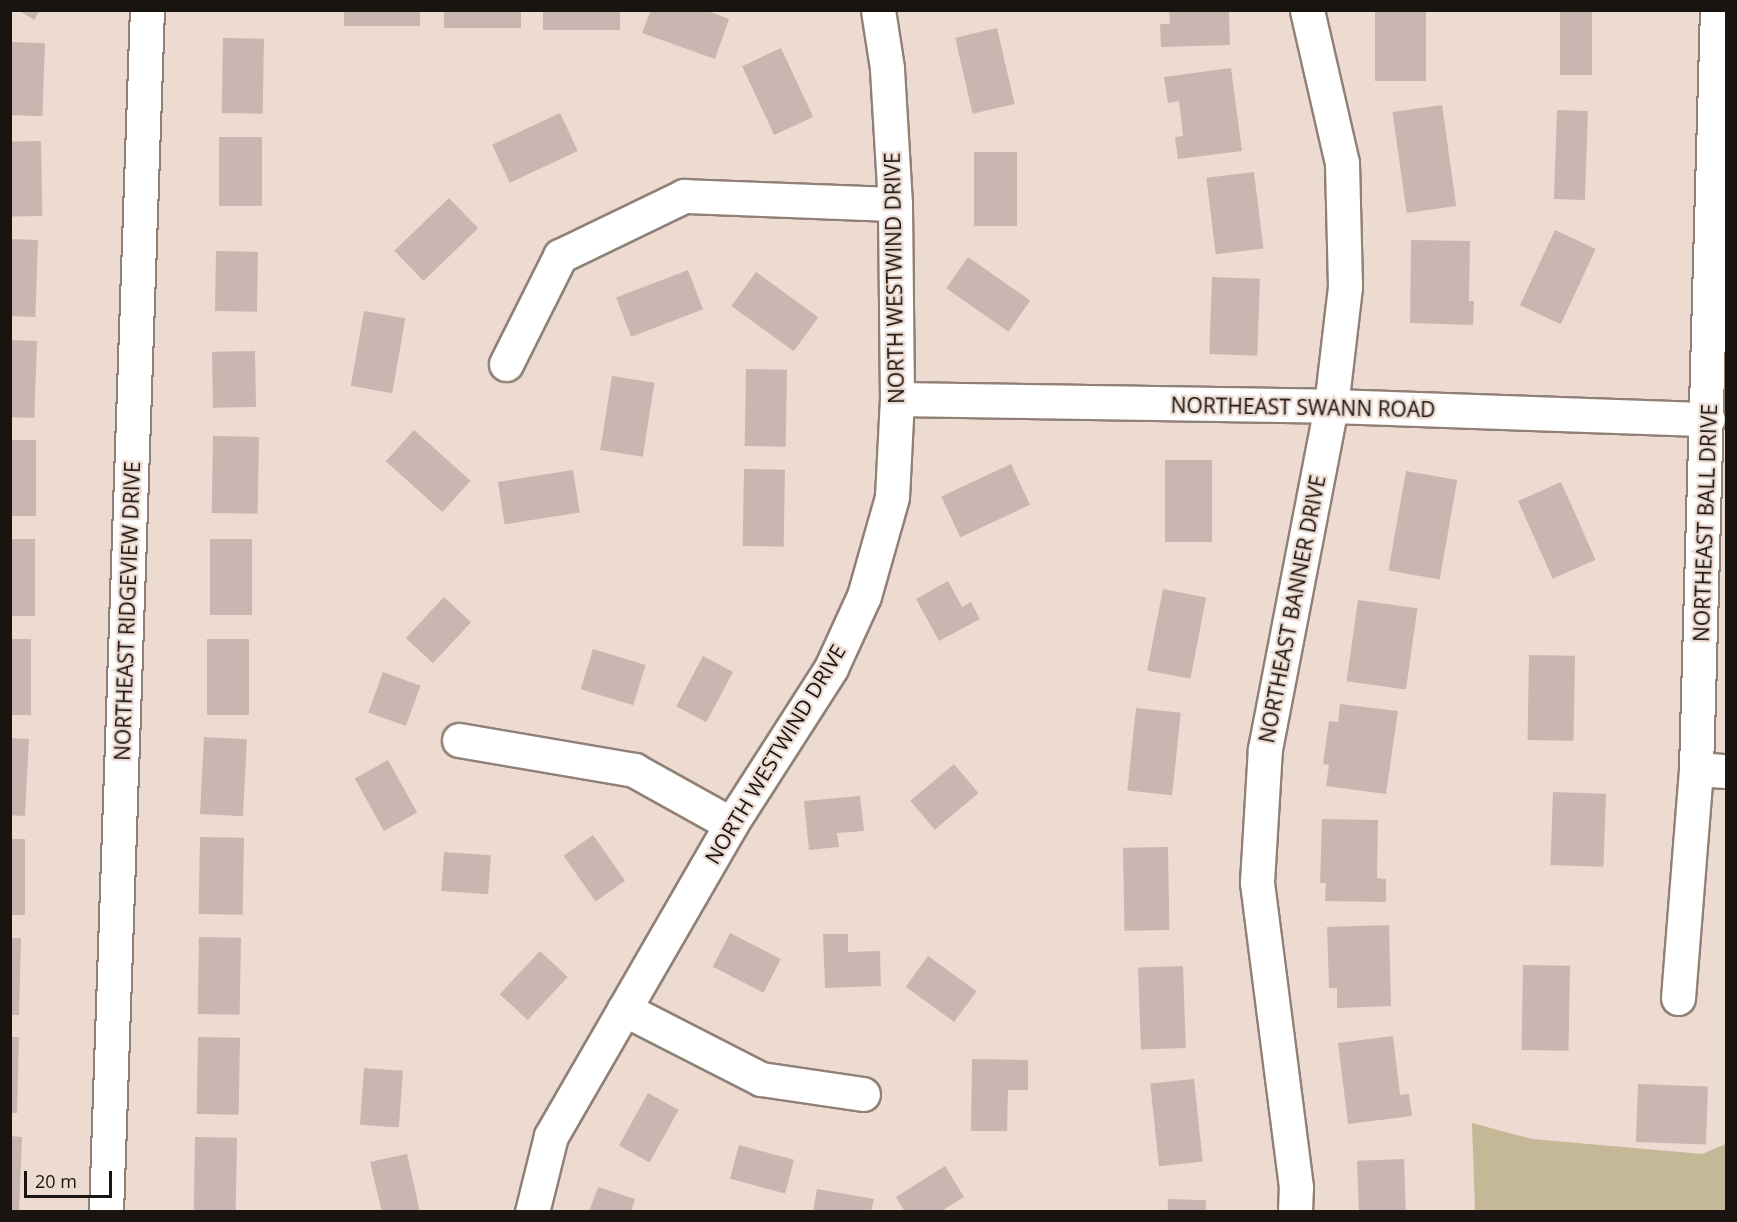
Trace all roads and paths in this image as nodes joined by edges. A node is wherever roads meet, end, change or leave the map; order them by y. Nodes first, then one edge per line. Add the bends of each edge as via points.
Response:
1 (147, 10) edge
2 (878, 10) edge
3 (1306, 10) edge
4 (1718, 10) edge
5 (895, 204) junction
6 (506, 364) dead end
7 (897, 399) junction
8 (1331, 406) junction
9 (1708, 419) junction
10 (459, 740) dead end
11 (1711, 770) edge
12 (731, 824) junction
13 (1678, 998) dead end
14 (624, 1009) junction
15 (863, 1094) dead end
16 (106, 1212) edge
17 (532, 1212) edge
18 (1295, 1212) edge

1 - 16 street, NORTHEAST RIDGEVIEW DRIVE
2 - 5 street, NORTH WESTWIND DRIVE via 887,68
3 - 8 street, NORTHEAST BANNER DRIVE via 1341,163 1345,286
4 - 9 street, NORTHEAST BALL DRIVE
5 - 6 street via 684,196 560,256
5 - 7 street, NORTH WESTWIND DRIVE
7 - 8 street, NORTHEAST SWANN ROAD
7 - 12 street, NORTH WESTWIND DRIVE via 892,497 864,596 831,668
8 - 9 street, NORTHEAST SWANN ROAD
8 - 18 street, NORTHEAST BANNER DRIVE via 1265,749 1257,882 1296,1187
9 - 11 street, NORTHEAST BALL DRIVE
10 - 12 street via 634,770
11 - 13 street, NORTHEAST BALL DRIVE
12 - 14 street, NORTH WESTWIND DRIVE
14 - 15 street via 761,1079
14 - 17 street, NORTH WESTWIND DRIVE via 551,1136

